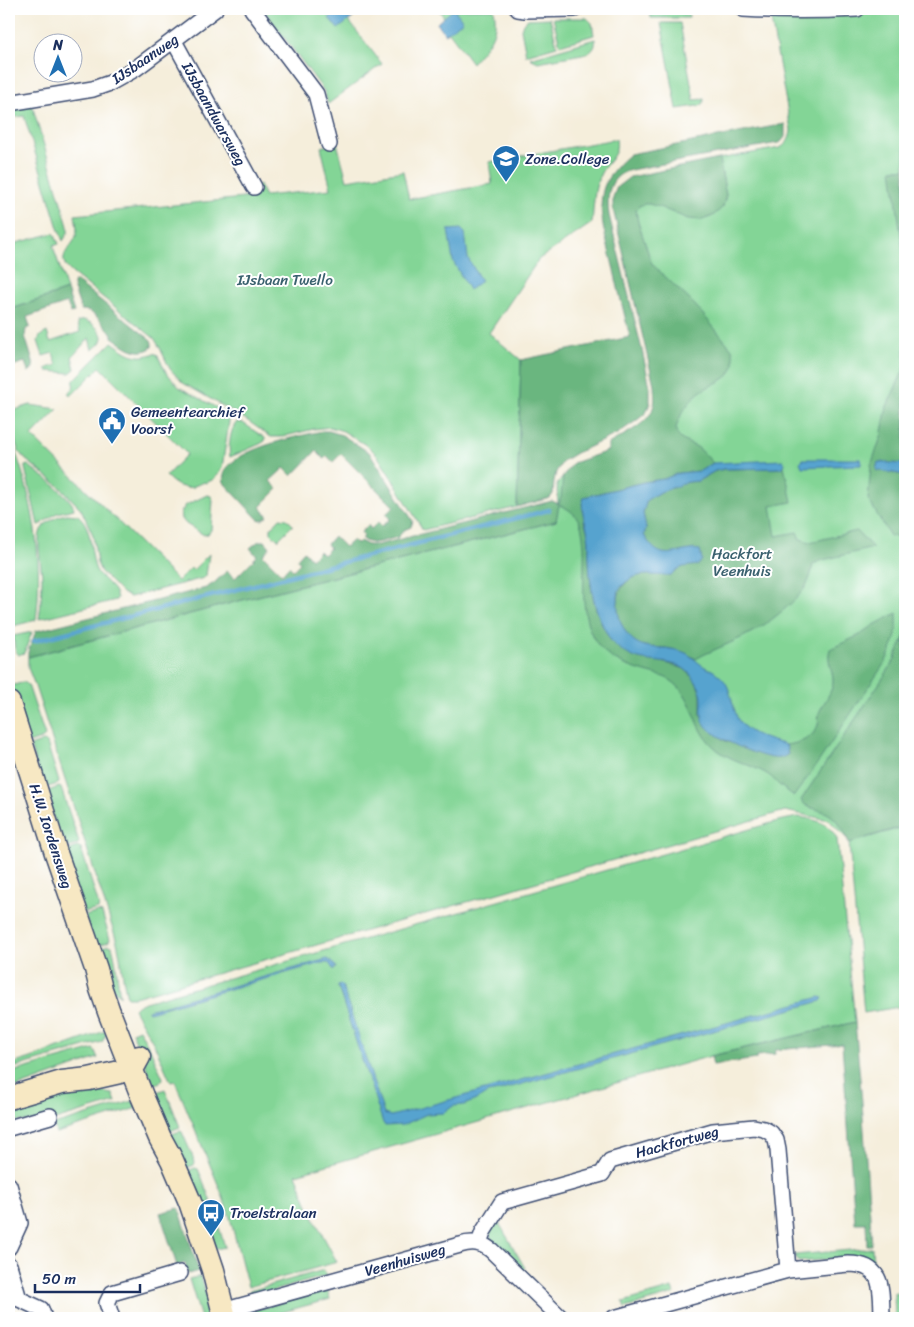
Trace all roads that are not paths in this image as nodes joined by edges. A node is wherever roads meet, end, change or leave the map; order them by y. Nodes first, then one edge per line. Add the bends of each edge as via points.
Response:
1 (215, 9) edge
2 (252, 9) edge
3 (518, 9) edge
4 (575, 9) edge
5 (743, 9) edge
6 (857, 9) edge
7 (174, 41) junction
8 (9, 103) edge
9 (329, 144) dead end
10 (254, 187) dead end
11 (9, 703) edge
12 (132, 1060) junction
13 (9, 1098) edge
14 (50, 1116) dead end
15 (9, 1128) edge
16 (9, 1186) edge
17 (479, 1243) junction
18 (9, 1247) edge
19 (9, 1265) edge
20 (788, 1270) junction
21 (180, 1273) dead end
22 (224, 1315) edge
23 (557, 1317) edge
24 (44, 1318) edge
25 (112, 1318) edge
26 (614, 1318) edge
27 (882, 1318) edge

1 - 7 street, IJsbaanweg
2 - 9 street via 316,94
3 - 4 street
5 - 6 street
7 - 8 street, IJsbaanweg via 127,74 103,86
7 - 10 street, IJsbaandwarsweg
11 - 12 main road, H.W. Iordensweg via 101,989
12 - 13 main road via 85,1069 62,1082
12 - 22 main road, H.W. Iordensweg via 154,1095 172,1160 213,1270
14 - 15 street
16 - 18 street via 20,1222
17 - 20 street, Hackfortweg via 502,1202 602,1174 610,1160 713,1131 754,1127 771,1133 776,1140
17 - 22 street, Veenhuisweg via 460,1244
17 - 23 street via 491,1250
19 - 24 street via 19,1299 41,1309
20 - 26 street
20 - 27 street via 848,1264 865,1266 880,1280
21 - 25 street via 112,1294 107,1303

